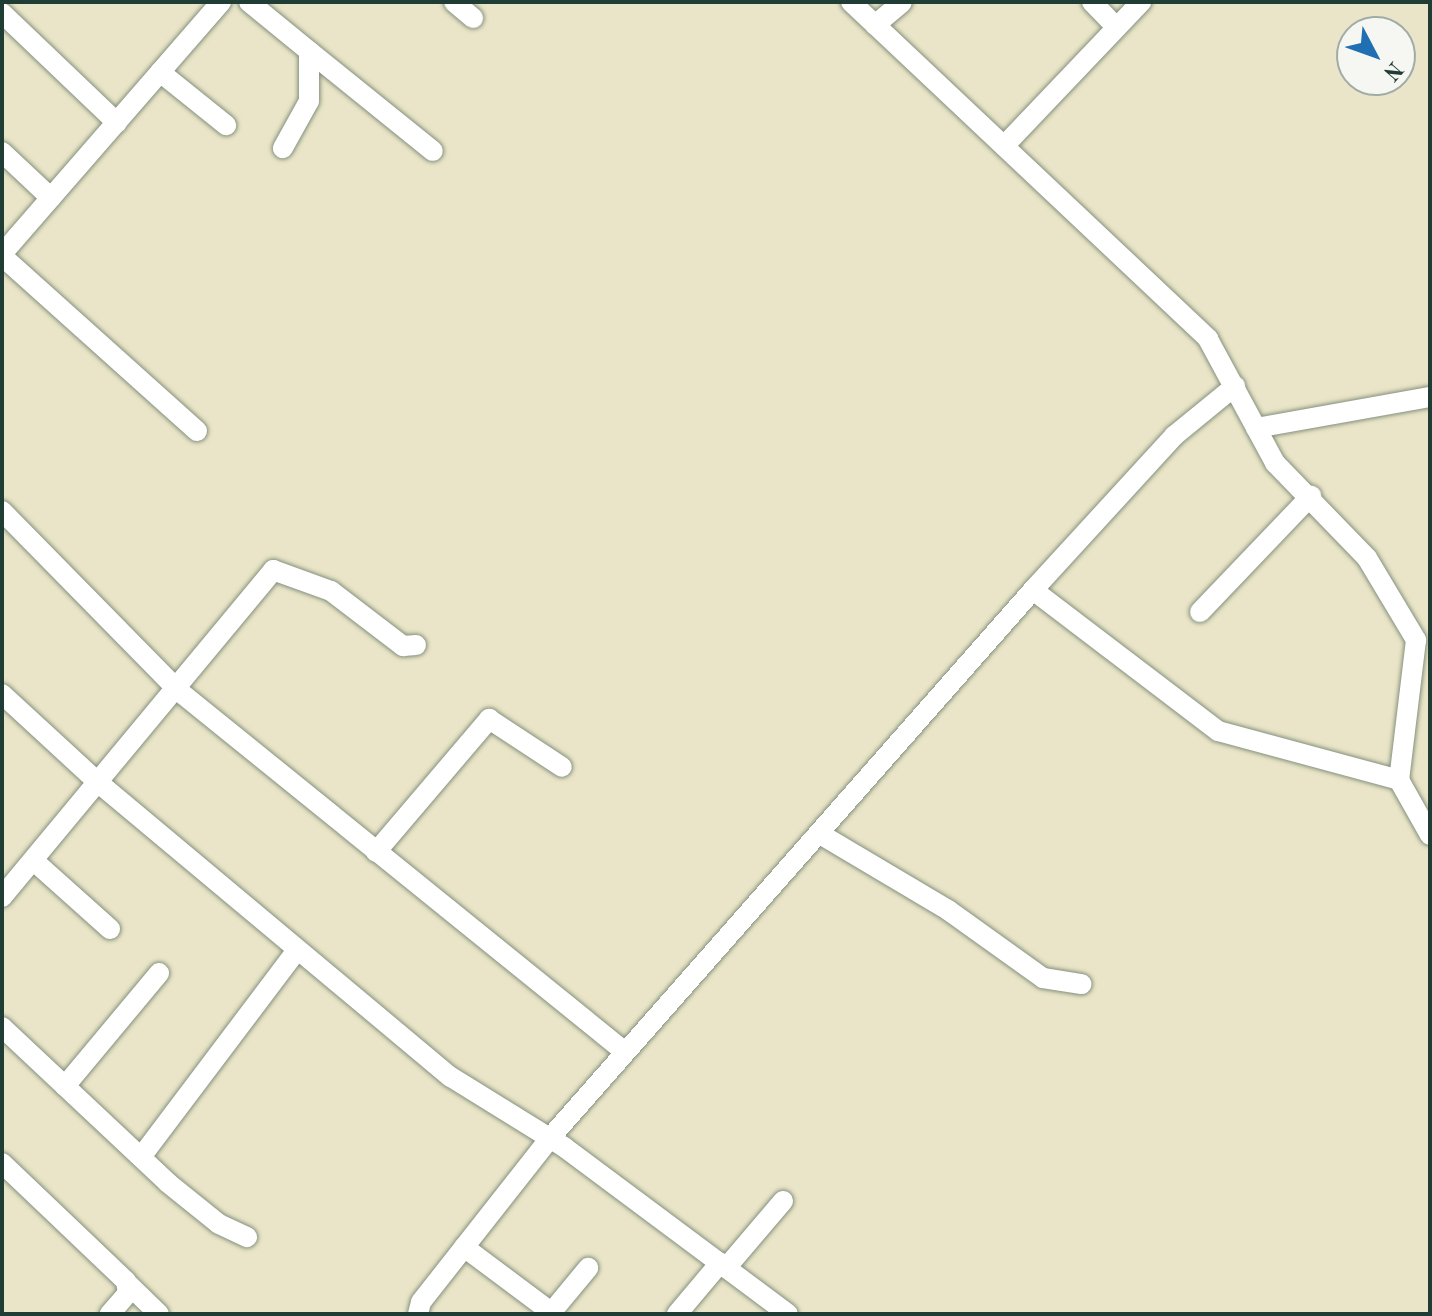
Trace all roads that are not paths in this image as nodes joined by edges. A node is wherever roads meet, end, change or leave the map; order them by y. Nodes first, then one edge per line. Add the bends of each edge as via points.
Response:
1 (221, 2) edge
2 (249, 2) edge
3 (454, 2) edge
4 (851, 2) edge
5 (902, 2) edge
6 (1092, 2) edge
7 (1141, 2) edge
8 (2, 13) edge
9 (473, 18) dead end
10 (875, 25) junction
11 (1116, 27) junction
12 (309, 51) junction
13 (160, 72) junction
14 (117, 123) junction
15 (226, 125) dead end
16 (1004, 146) junction
17 (283, 148) dead end
18 (433, 151) dead end
19 (2, 152) edge
20 (51, 198) junction
21 (2, 255) edge
22 (1235, 386) junction
23 (1430, 397) edge
24 (1256, 428) junction
25 (197, 431) dead end
26 (1311, 496) junction
27 (2, 511) edge
28 (1033, 590) junction
29 (1200, 612) dead end
30 (416, 645) dead end
31 (175, 687) junction
32 (2, 694) edge
33 (562, 767) dead end
34 (1399, 780) junction
35 (100, 784) junction
36 (820, 834) junction
37 (1430, 835) edge
38 (376, 852) junction
39 (34, 861) junction
40 (9, 875) edge
41 (2, 897) edge
42 (110, 929) dead end
43 (297, 950) junction
44 (159, 973) dead end
45 (1082, 984) dead end
46 (6, 1038) edge
47 (625, 1052) junction
48 (65, 1086) junction
49 (550, 1138) junction
50 (141, 1157) junction
51 (2, 1163) edge
52 (783, 1201) dead end
53 (247, 1237) dead end
54 (464, 1247) junction
55 (723, 1266) junction
56 (588, 1268) dead end
57 (128, 1284) junction
58 (550, 1313) edge
59 (110, 1314) edge
60 (159, 1314) edge
61 (418, 1314) edge
62 (677, 1314) edge
63 (788, 1314) edge

1 - 13 street
2 - 12 street
3 - 9 street
4 - 10 street
5 - 10 street
6 - 11 street
7 - 11 street
8 - 14 street
10 - 16 street
11 - 16 street
12 - 17 street via 309,101
12 - 18 street
13 - 14 street
13 - 15 street
14 - 20 street
16 - 22 street via 1208,339
19 - 20 street
20 - 21 street
21 - 25 street
22 - 24 street
22 - 28 street via 1174,436
23 - 24 street
24 - 26 street via 1275,463
26 - 29 street
26 - 34 street via 1367,558 1414,633
27 - 31 street
28 - 34 street via 1218,731
28 - 36 street
30 - 31 street via 403,646 331,591 273,570
31 - 35 street
31 - 38 street
32 - 35 street
33 - 38 street via 489,719
34 - 37 street
35 - 39 street
35 - 43 street
36 - 45 street via 948,910 1043,978
36 - 47 street
38 - 47 street via 521,962
39 - 40 street
39 - 42 street
40 - 41 street
43 - 49 street via 451,1077
43 - 50 street
44 - 48 street
46 - 48 street
47 - 49 street
48 - 50 street
49 - 54 street
49 - 55 street
50 - 53 street via 197,1208
51 - 57 street
52 - 55 street
54 - 58 street
54 - 61 street via 421,1302
55 - 62 street
55 - 63 street
56 - 58 street
57 - 59 street via 128,1293
57 - 60 street

